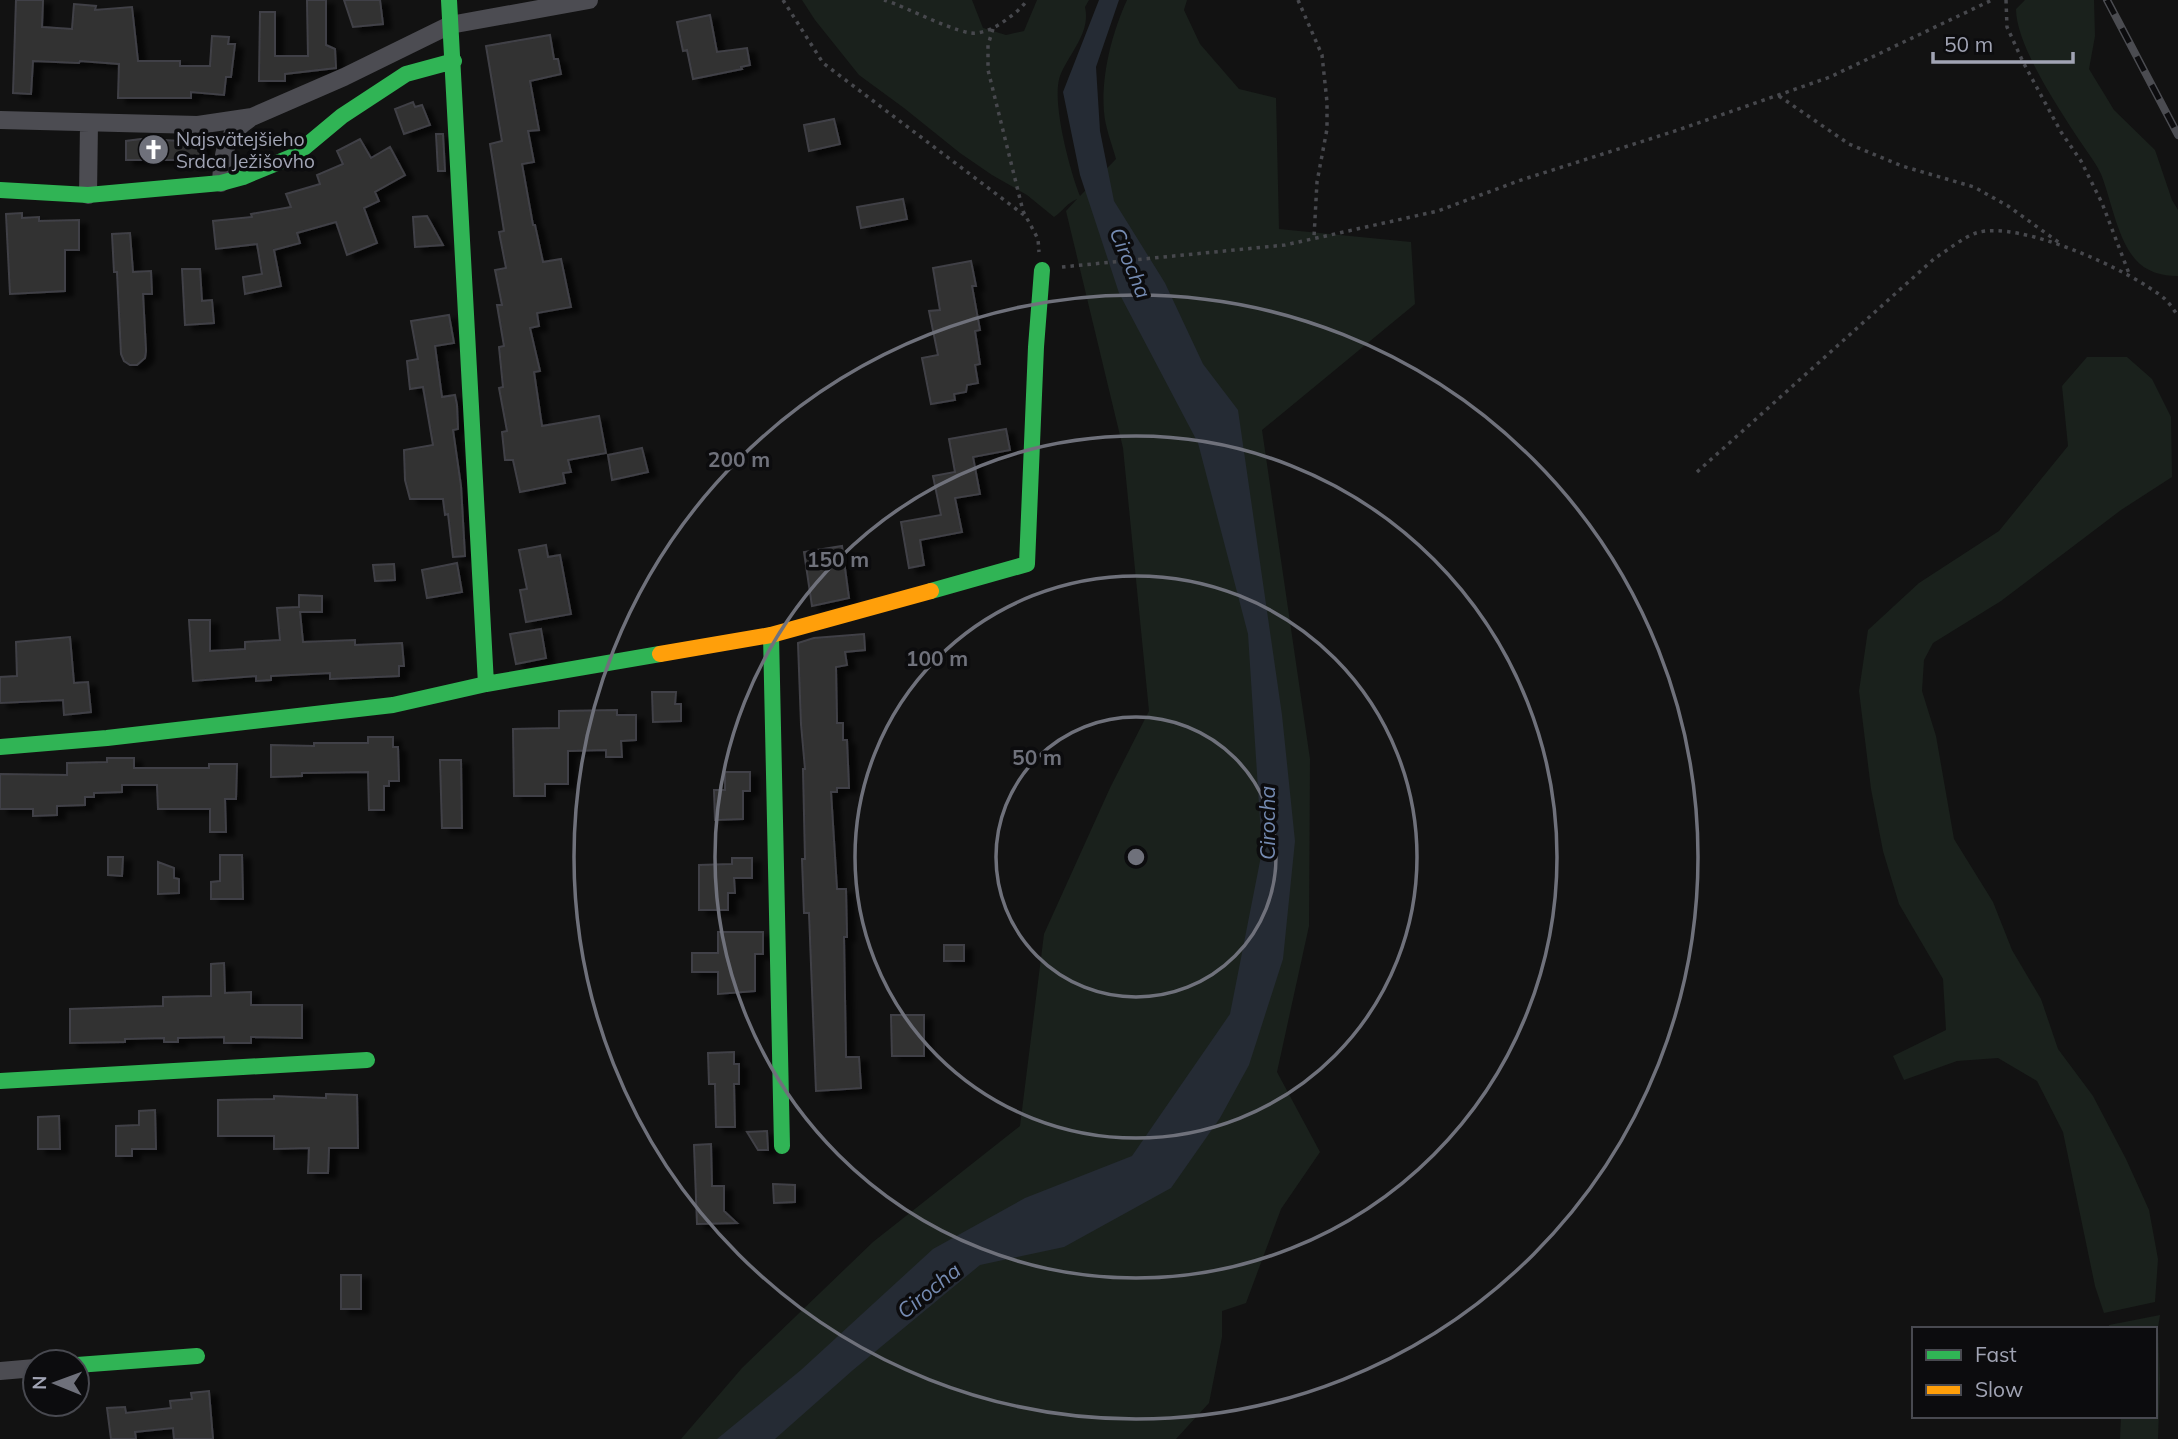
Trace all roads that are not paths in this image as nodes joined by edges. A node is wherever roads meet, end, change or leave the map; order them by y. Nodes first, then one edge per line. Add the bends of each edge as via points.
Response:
1 (449, 0) edge
2 (589, 0) edge
3 (450, 25) junction
4 (454, 61) junction
5 (252, 117) junction
6 (0, 120) edge
7 (89, 123) junction
8 (221, 183) junction
9 (0, 190) edge
10 (88, 195) junction
11 (1042, 270) road end
12 (771, 635) junction
13 (486, 684) junction
14 (0, 747) edge
15 (367, 1060) dead end
16 (0, 1081) edge
17 (782, 1146) dead end
18 (197, 1356) dead end
19 (91, 1364) edge
20 (21, 1369) edge
21 (0, 1371) edge

1 - 3 street
2 - 3 street
3 - 4 street
3 - 5 street
4 - 8 street via 406,74 342,116 294,156
4 - 13 street
5 - 7 street via 198,125
5 - 8 street via 231,134 221,164
6 - 7 street
7 - 10 street
8 - 10 street
9 - 10 street
11 - 12 street via 1027,564
12 - 13 street
12 - 17 street
13 - 14 street via 393,705
15 - 16 street
18 - 19 street
20 - 21 street

